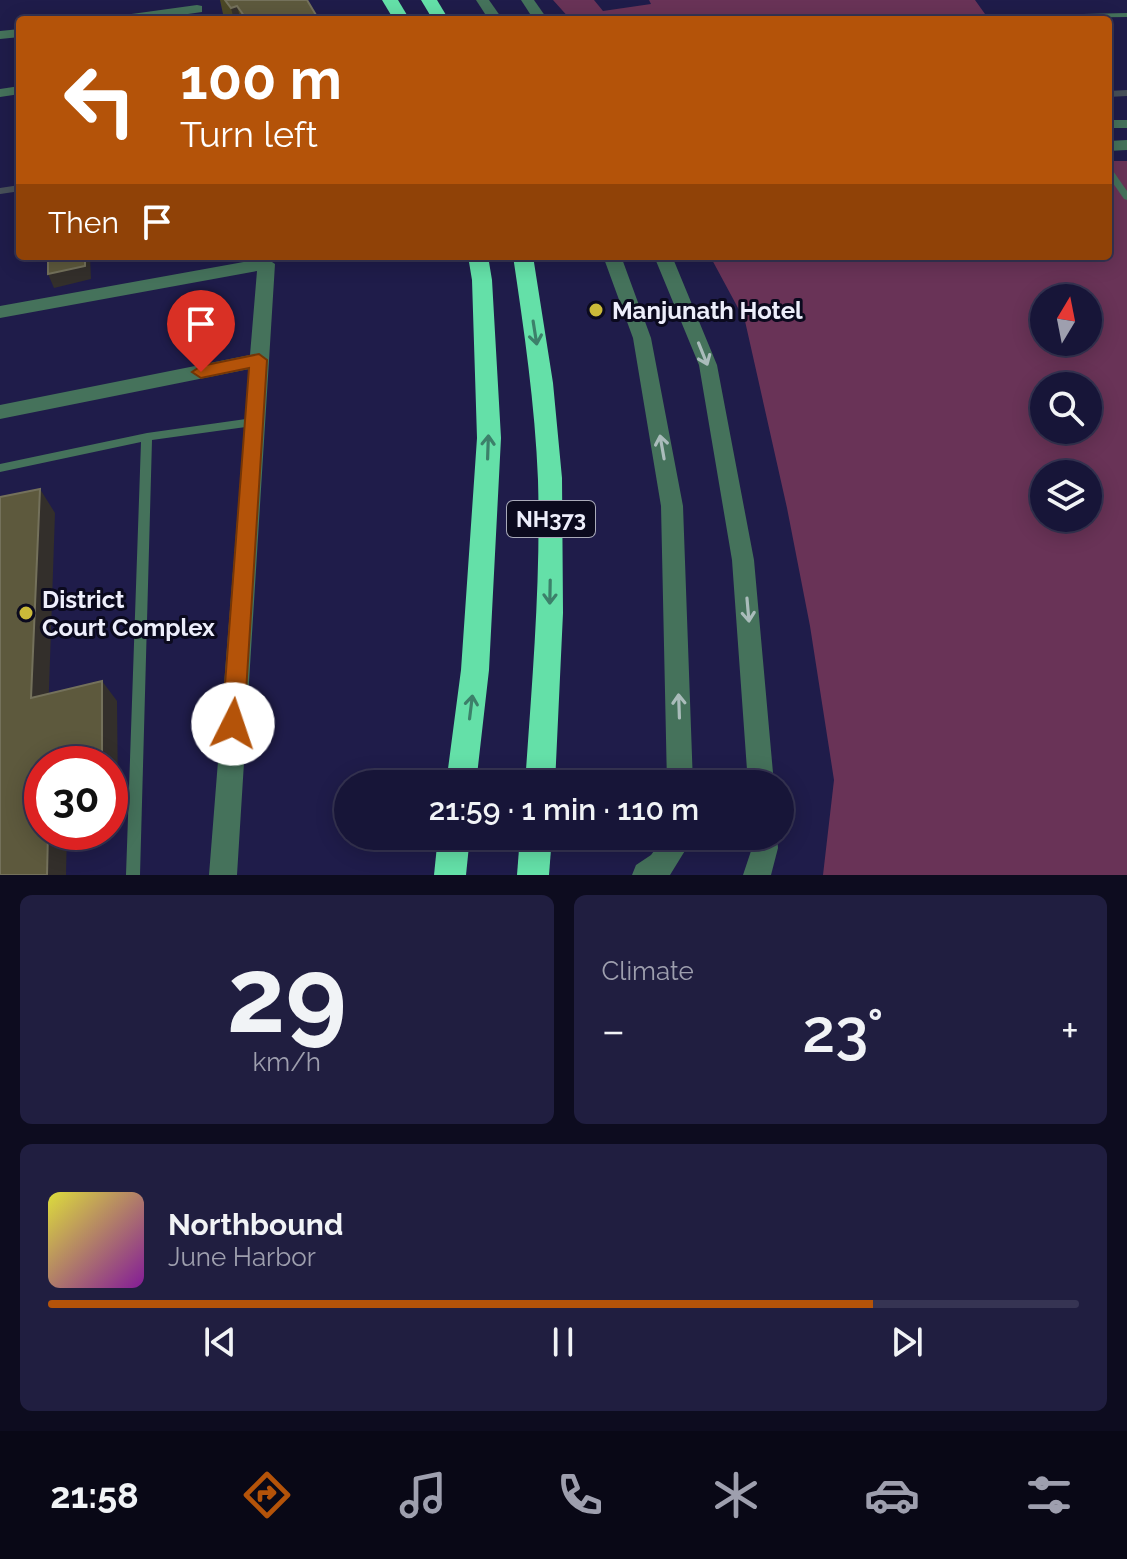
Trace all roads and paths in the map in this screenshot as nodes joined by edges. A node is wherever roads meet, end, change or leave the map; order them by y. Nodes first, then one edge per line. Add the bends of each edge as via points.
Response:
1 (198, 10) edge
2 (1127, 15) edge
3 (149, 16) edge
4 (1081, 16) edge
5 (1112, 176) edge
6 (1127, 197) edge
7 (479, 260) edge
8 (524, 260) edge
9 (613, 260) edge
10 (665, 260) edge
11 (0, 312) edge
12 (259, 360) junction
13 (0, 412) edge
14 (253, 422) junction
15 (147, 437) junction
16 (0, 468) edge
17 (463, 770) edge
18 (541, 770) edge
19 (680, 770) edge
20 (760, 770) edge
21 (453, 850) edge
22 (535, 850) edge
23 (671, 850) edge
24 (764, 850) edge
25 (133, 875) edge
26 (223, 875) edge
27 (450, 875) edge
28 (533, 875) edge
29 (646, 875) edge
30 (757, 875) edge

1 - 3 street
2 - 4 lane
5 - 6 lane
17 -> 7 highway, NH373 via 475,670 489,438
8 -> 18 highway, NH373 via 543,384 551,508
19 -> 9 street via 672,506 642,338
10 -> 20 street via 708,365 743,560
11 - 12 street via 266,264
12 - 13 street
12 - 14 street
14 - 15 lane
14 - 26 street
15 - 16 lane
15 - 25 lane
21 - 27 highway
22 - 28 highway
23 - 29 street
24 - 30 street

